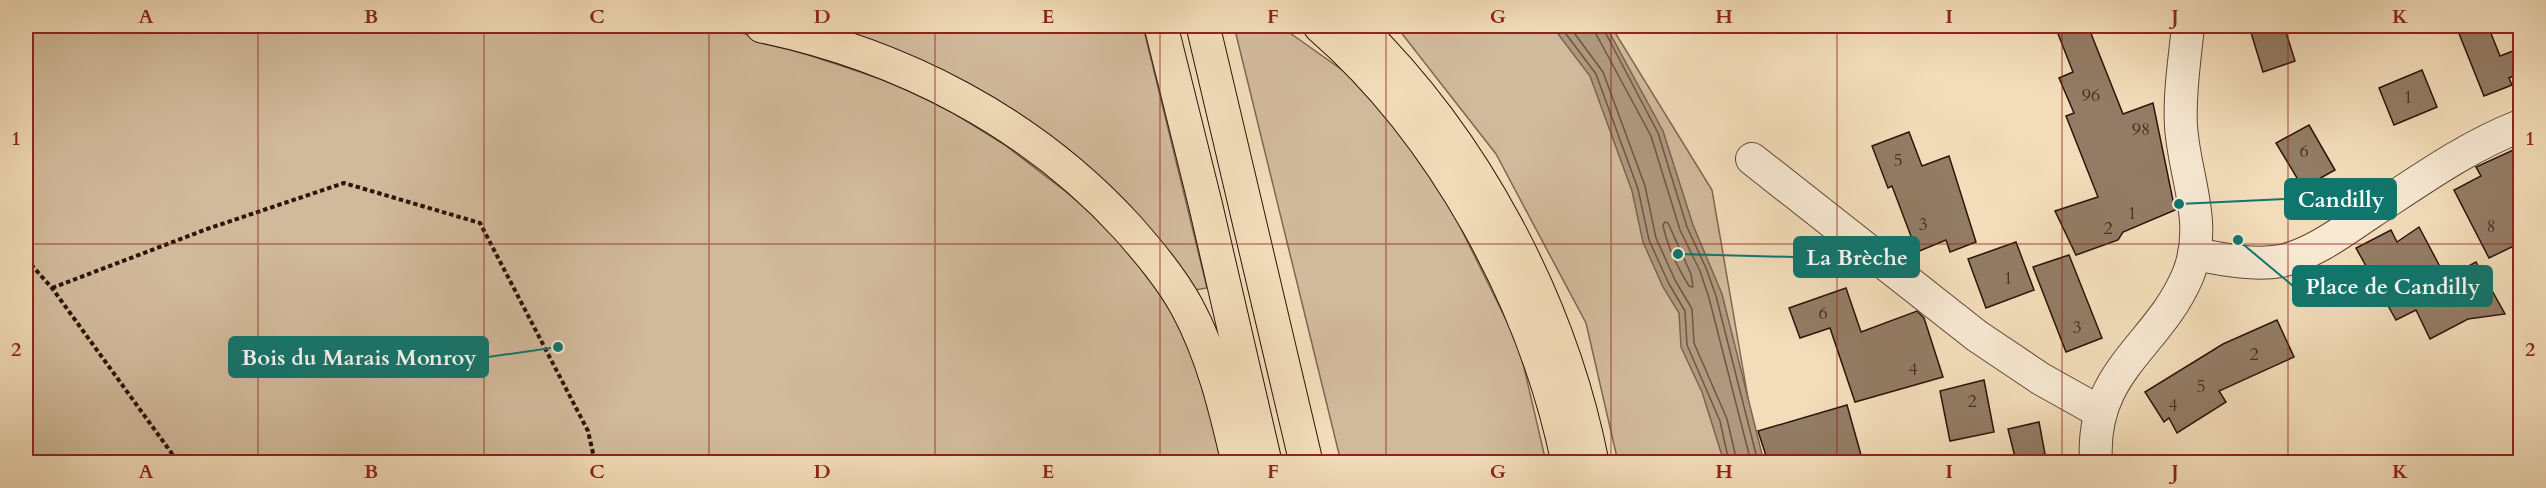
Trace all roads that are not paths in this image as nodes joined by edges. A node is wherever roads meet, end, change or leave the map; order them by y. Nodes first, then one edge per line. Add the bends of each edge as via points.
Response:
1 (762, 26) edge
2 (1161, 26) edge
3 (1203, 26) edge
4 (1320, 26) edge
5 (1357, 26) edge
6 (2188, 26) edge
7 (2520, 126) edge
8 (1752, 159) dead end
9 (2194, 254) junction
10 (1288, 384) junction
11 (2100, 412) junction
12 (1238, 462) edge
13 (1264, 462) edge
14 (1306, 462) edge
15 (1318, 462) edge
16 (1568, 462) edge
17 (1592, 462) edge
18 (2096, 462) edge

1 - 12 main road via 854,52 946,90 999,118 1087,186 1147,250 1187,307 1210,359
2 - 13 main road
3 - 10 main road
4 - 16 main road via 1360,63 1407,116 1468,208 1514,298 1538,358
5 - 17 main road via 1438,120 1509,233 1558,344
6 - 9 street via 2181,107 2197,221
7 - 9 street via 2479,143 2310,249 2280,261
8 - 11 street via 1986,343
9 - 11 street via 2180,292 2116,376
10 - 14 main road
10 - 15 main road
11 - 18 street

